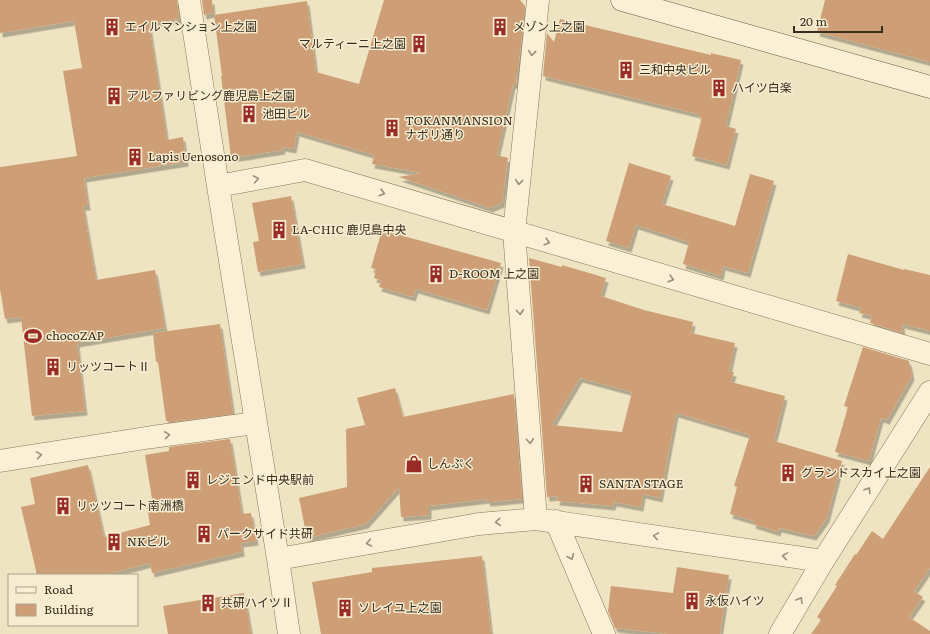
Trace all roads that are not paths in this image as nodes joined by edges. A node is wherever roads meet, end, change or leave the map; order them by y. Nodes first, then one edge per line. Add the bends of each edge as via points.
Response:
1 (189, 0) edge
2 (538, 0) edge
3 (622, 0) edge
4 (930, 87) edge
5 (218, 186) junction
6 (514, 232) junction
7 (930, 354) edge
8 (930, 392) edge
9 (256, 423) junction
10 (0, 461) edge
11 (546, 520) junction
12 (278, 559) junction
13 (823, 562) junction
14 (289, 634) edge
15 (604, 634) edge
16 (780, 634) edge

1 - 5 street
2 -> 6 street
3 - 4 street
5 -> 6 street via 305,170
5 - 9 street
6 -> 7 street
6 -> 11 street
13 -> 8 street
10 -> 9 street
9 - 12 street
11 -> 12 street via 479,524
13 -> 11 street
11 -> 15 street
12 - 14 street
16 -> 13 street

